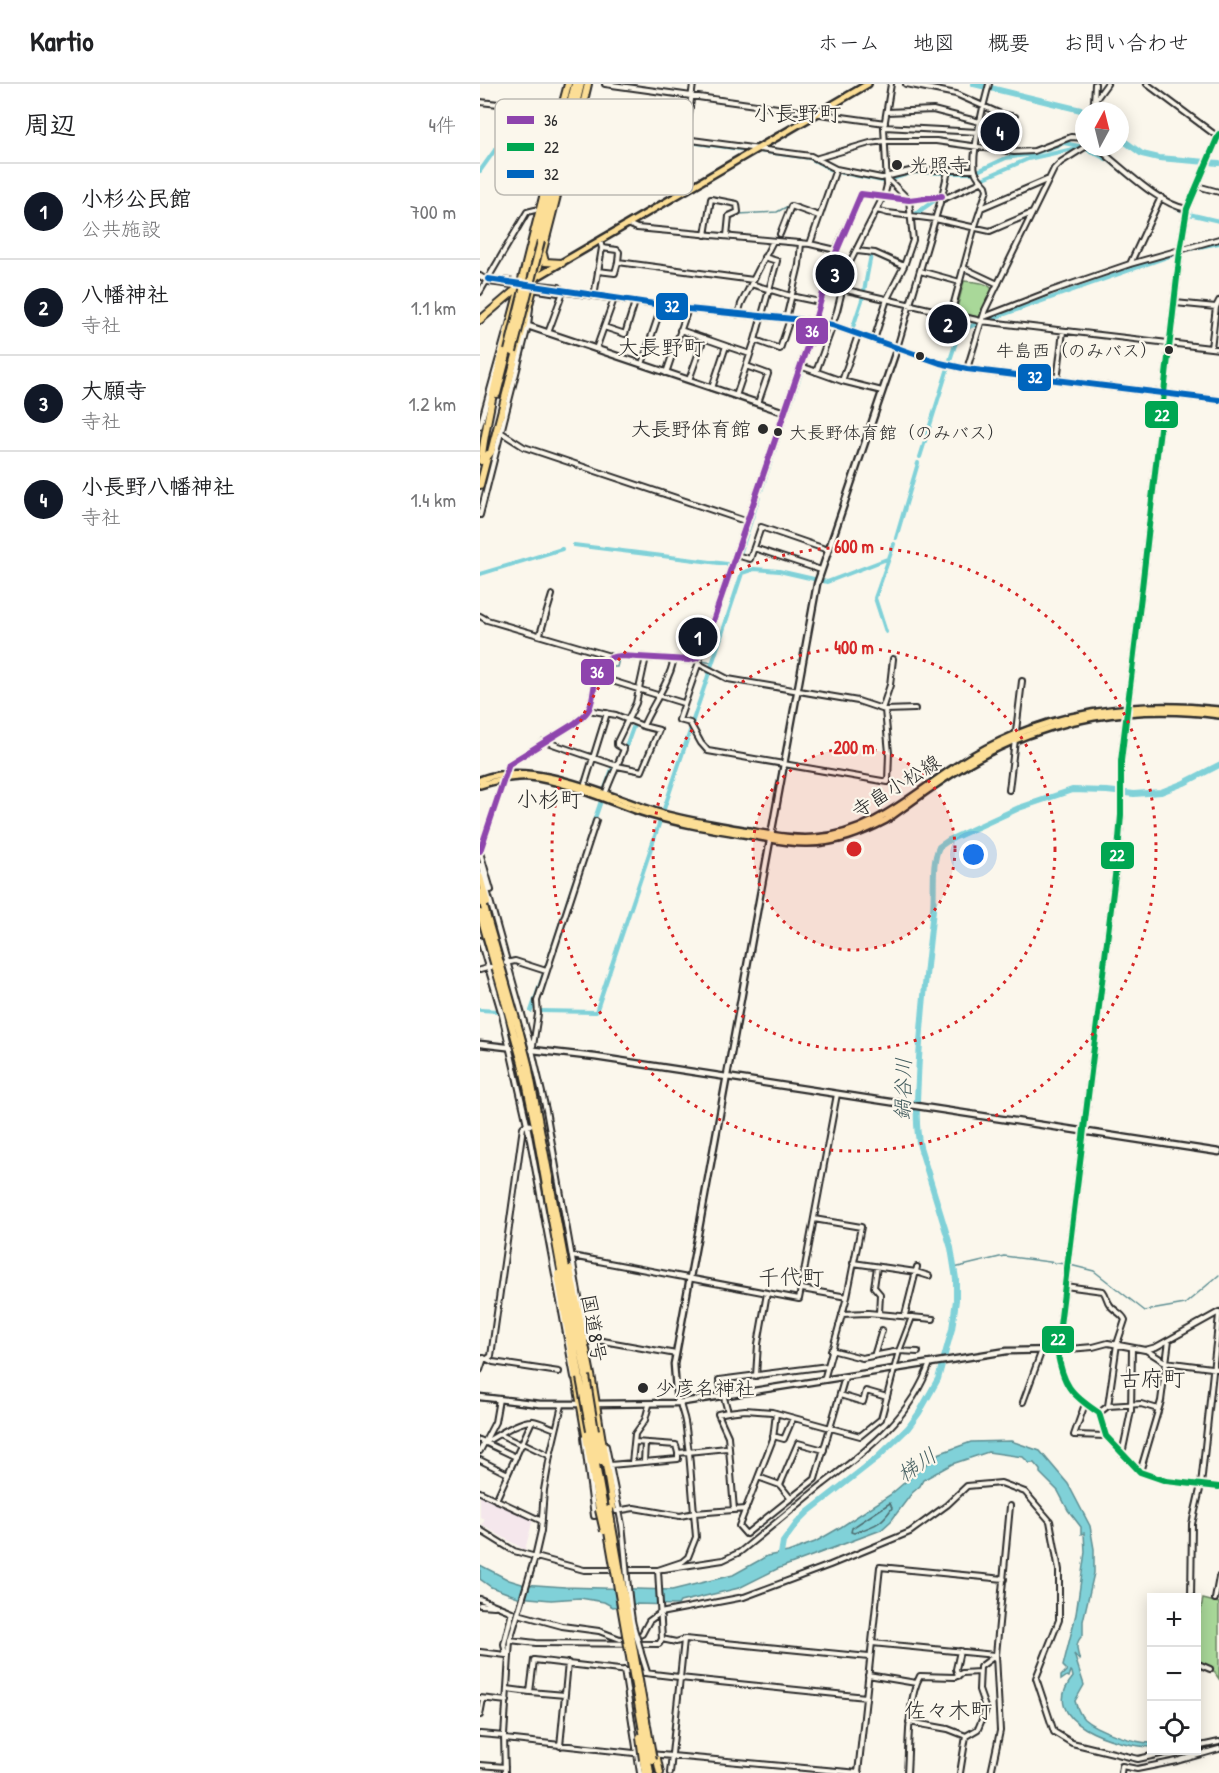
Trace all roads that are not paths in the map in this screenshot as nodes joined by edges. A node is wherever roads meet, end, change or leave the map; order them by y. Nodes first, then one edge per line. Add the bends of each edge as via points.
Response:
1 (568, 84) edge
2 (575, 84) edge
3 (581, 84) edge
4 (588, 84) edge
5 (605, 84) edge
6 (693, 84) edge
7 (868, 84) edge
8 (891, 84) edge
9 (906, 84) edge
10 (989, 84) edge
11 (1095, 84) edge
12 (1107, 84) edge
13 (1147, 84) edge
14 (691, 96) junction
15 (564, 99) edge
16 (574, 99) edge
17 (575, 99) edge
18 (584, 99) edge
19 (691, 99) edge
20 (480, 102) edge
21 (1094, 102) joint
22 (495, 104) edge
23 (983, 106) junction
24 (887, 112) junction
25 (818, 113) junction
26 (1015, 117) dead end
27 (980, 122) junction
28 (884, 125) junction
29 (978, 132) junction
30 (1219, 136) edge
31 (1075, 137) edge
32 (693, 140) edge
33 (884, 141) junction
34 (977, 148) junction
35 (757, 149) junction
36 (1075, 155) edge
37 (1107, 156) edge
38 (816, 159) junction
39 (836, 169) junction
40 (975, 170) junction
41 (948, 171) junction
42 (886, 177) junction
43 (1049, 179) junction
44 (981, 182) junction
45 (693, 186) edge
46 (1197, 186) junction
47 (1219, 192) edge
48 (539, 195) edge
49 (542, 195) edge
50 (553, 195) edge
51 (560, 195) edge
52 (677, 195) edge
53 (1161, 197) junction
54 (882, 198) junction
55 (941, 198) junction
56 (909, 200) junction
57 (981, 208) junction
58 (535, 210) junction
59 (877, 210) junction
60 (1186, 211) junction
61 (1033, 212) junction
62 (819, 216) junction
63 (912, 216) junction
64 (935, 219) junction
65 (628, 224) junction
66 (974, 229) junction
67 (780, 234) dead end
68 (705, 235) junction
69 (727, 237) junction
70 (1219, 239) edge
71 (600, 241) junction
72 (773, 241) junction
73 (801, 243) junction
74 (810, 244) junction
75 (541, 245) junction
76 (602, 248) junction
77 (836, 250) junction
78 (857, 251) junction
79 (1180, 251) junction
80 (764, 257) junction
81 (618, 262) junction
82 (562, 263) junction
83 (1130, 264) junction
84 (904, 266) junction
85 (963, 268) junction
86 (524, 269) junction
87 (598, 271) junction
88 (920, 272) junction
89 (480, 276) edge
90 (488, 279) junction
91 (504, 282) dead end
92 (752, 282) junction
93 (960, 282) junction
94 (998, 284) junction
95 (537, 285) junction
96 (520, 286) junction
97 (842, 289) junction
98 (770, 290) junction
99 (563, 291) junction
100 (480, 292) edge
101 (594, 296) junction
102 (790, 296) junction
103 (614, 299) junction
104 (887, 299) junction
105 (531, 301) junction
106 (1219, 301) edge
107 (635, 302) junction
108 (820, 302) junction
109 (499, 303) junction
110 (1175, 303) junction
111 (662, 306) junction
112 (910, 306) junction
113 (1216, 307) junction
114 (688, 309) junction
115 (513, 310) junction
116 (951, 314) junction
117 (738, 315) junction
118 (762, 317) junction
119 (788, 319) junction
120 (982, 319) junction
121 (480, 320) edge
122 (814, 321) junction
123 (509, 324) junction
124 (832, 325) junction
125 (528, 326) junction
126 (604, 327) junction
127 (680, 330) junction
128 (1063, 331) junction
129 (548, 333) junction
130 (858, 334) junction
131 (704, 338) junction
132 (755, 340) junction
133 (874, 340) junction
134 (1171, 343) junction
135 (808, 344) junction
136 (726, 346) junction
137 (897, 348) junction
138 (1211, 348) junction
139 (596, 349) junction
140 (1219, 349) edge
141 (511, 351) junction
142 (750, 354) junction
143 (642, 364) junction
144 (746, 366) junction
145 (800, 366) junction
146 (967, 369) junction
147 (816, 372) junction
148 (666, 373) junction
149 (689, 380) junction
150 (842, 381) junction
151 (1057, 381) junction
152 (712, 388) junction
153 (883, 391) junction
154 (1164, 393) junction
155 (736, 396) junction
156 (1219, 400) edge
157 (758, 403) junction
158 (784, 412) junction
159 (482, 421) edge
160 (480, 426) edge
161 (500, 432) junction
162 (488, 456) junction
163 (480, 462) edge
164 (486, 490) edge
165 (480, 515) edge
166 (748, 522) junction
167 (754, 548) junction
168 (828, 550) junction
169 (736, 555) junction
170 (821, 570) junction
171 (552, 595) dead end
172 (480, 616) edge
173 (540, 634) junction
174 (702, 653) junction
175 (610, 656) junction
176 (646, 657) junction
177 (893, 659) dead end
178 (674, 660) junction
179 (699, 664) junction
180 (596, 676) junction
181 (1022, 681) dead end
182 (639, 688) junction
183 (799, 690) junction
184 (661, 695) junction
185 (683, 703) junction
186 (915, 709) dead end
187 (1127, 709) junction
188 (588, 710) junction
189 (884, 710) junction
190 (1219, 710) edge
191 (607, 713) junction
192 (1219, 715) edge
193 (627, 719) junction
194 (643, 726) junction
195 (1015, 737) junction
196 (544, 741) junction
197 (593, 759) junction
198 (785, 764) junction
199 (617, 766) junction
200 (505, 776) junction
201 (480, 780) edge
202 (480, 785) edge
203 (584, 788) junction
204 (1009, 790) dead end
205 (605, 795) junction
206 (596, 821) dead end
207 (770, 837) junction
208 (480, 852) edge
209 (480, 865) edge
210 (480, 878) edge
211 (488, 891) junction
212 (480, 893) edge
213 (480, 912) edge
214 (480, 926) edge
215 (480, 940) edge
216 (507, 962) junction
217 (492, 969) junction
218 (480, 970) edge
219 (546, 971) junction
220 (506, 984) junction
221 (517, 1034) junction
222 (480, 1044) edge
223 (510, 1047) junction
224 (532, 1050) junction
225 (525, 1064) junction
226 (728, 1077) junction
227 (837, 1094) junction
228 (529, 1124) junction
229 (1084, 1132) junction
230 (1219, 1152) edge
231 (814, 1219) junction
232 (559, 1246) junction
233 (564, 1258) junction
234 (853, 1263) junction
235 (877, 1267) junction
236 (916, 1269) junction
237 (929, 1276) dead end
238 (689, 1279) junction
239 (1065, 1286) junction
240 (802, 1289) junction
241 (767, 1293) junction
242 (847, 1297) junction
243 (1219, 1313) edge
244 (842, 1314) junction
245 (879, 1314) junction
246 (905, 1316) junction
247 (912, 1317) junction
248 (933, 1319) dead end
249 (882, 1330) dead end
250 (586, 1338) junction
251 (1169, 1340) junction
252 (1117, 1344) junction
253 (1132, 1348) junction
254 (831, 1350) junction
255 (1042, 1350) junction
256 (1057, 1350) junction
257 (1145, 1350) junction
258 (899, 1351) junction
259 (918, 1352) dead end
260 (676, 1354) junction
261 (874, 1356) junction
262 (484, 1358) edge
263 (1166, 1362) junction
264 (930, 1363) junction
265 (828, 1366) junction
266 (1213, 1368) junction
267 (894, 1369) junction
268 (1219, 1369) edge
269 (480, 1370) edge
270 (559, 1372) dead end
271 (585, 1376) junction
272 (756, 1376) junction
273 (845, 1377) junction
274 (824, 1380) junction
275 (577, 1386) junction
276 (840, 1395) junction
277 (725, 1396) junction
278 (480, 1397) edge
279 (887, 1397) junction
280 (499, 1399) junction
281 (1023, 1402) dead end
282 (679, 1403) junction
283 (580, 1404) junction
284 (596, 1404) junction
285 (1085, 1404) junction
286 (562, 1405) junction
287 (648, 1405) junction
288 (1108, 1406) junction
289 (1131, 1406) junction
290 (1158, 1409) junction
291 (728, 1412) junction
292 (776, 1413) junction
293 (1099, 1413) junction
294 (793, 1418) junction
295 (532, 1421) junction
296 (598, 1422) junction
297 (830, 1427) junction
298 (556, 1429) junction
299 (590, 1430) junction
300 (501, 1435) junction
301 (773, 1436) junction
302 (1106, 1436) junction
303 (482, 1442) edge
304 (635, 1442) junction
305 (645, 1443) junction
306 (522, 1444) junction
307 (727, 1448) junction
308 (824, 1450) junction
309 (480, 1451) edge
310 (689, 1452) junction
311 (678, 1453) junction
312 (1122, 1454) junction
313 (550, 1456) junction
314 (516, 1457) junction
315 (480, 1460) edge
316 (644, 1462) junction
317 (632, 1464) junction
318 (610, 1465) junction
319 (1140, 1473) junction
320 (508, 1474) junction
321 (758, 1477) junction
322 (780, 1485) junction
323 (1201, 1485) junction
324 (1219, 1487) edge
325 (480, 1492) edge
326 (791, 1499) junction
327 (496, 1500) junction
328 (1010, 1506) dead end
329 (746, 1509) junction
330 (608, 1510) junction
331 (734, 1510) junction
332 (695, 1513) junction
333 (542, 1521) junction
334 (480, 1530) edge
335 (535, 1558) junction
336 (659, 1570) junction
337 (1219, 1577) edge
338 (1004, 1579) junction
339 (619, 1583) junction
340 (1191, 1593) edge
341 (480, 1599) edge
342 (1215, 1599) dead end
343 (480, 1605) edge
344 (495, 1606) junction
345 (519, 1612) junction
346 (659, 1612) junction
347 (627, 1638) junction
348 (662, 1639) junction
349 (685, 1639) junction
350 (510, 1640) junction
351 (872, 1643) junction
352 (960, 1651) junction
353 (480, 1652) edge
354 (507, 1655) junction
355 (996, 1655) junction
356 (869, 1657) junction
357 (568, 1663) junction
358 (1201, 1665) edge
359 (624, 1670) junction
360 (1210, 1670) dead end
361 (647, 1672) junction
362 (979, 1672) junction
363 (868, 1675) junction
364 (958, 1676) junction
365 (679, 1677) junction
366 (916, 1683) junction
367 (507, 1689) junction
368 (530, 1692) junction
369 (565, 1695) junction
370 (866, 1697) junction
371 (481, 1699) edge
372 (640, 1700) junction
373 (507, 1701) junction
374 (480, 1715) edge
375 (909, 1722) junction
376 (480, 1734) edge
377 (966, 1736) junction
378 (505, 1738) junction
379 (1219, 1742) edge
380 (560, 1746) junction
381 (1201, 1746) edge
382 (1218, 1750) edge
383 (635, 1753) junction
384 (1156, 1755) edge
385 (671, 1756) junction
386 (650, 1760) junction
387 (480, 1765) edge
388 (506, 1767) junction
389 (1137, 1771) edge
390 (505, 1773) edge
391 (640, 1773) edge
392 (645, 1773) edge
393 (650, 1773) edge
394 (657, 1773) edge
395 (670, 1773) edge
396 (858, 1773) edge
397 (907, 1773) edge
398 (960, 1773) edge
399 (991, 1773) edge
400 (1121, 1773) edge

1 - 15 highway
2 - 16 highway
3 - 17 highway
4 - 18 highway
5 - 14 street
6 - 14 street
7 - 25 main road
8 - 24 street
9 - 23 street via 956,94
10 - 23 street
11 - 21 street
12 - 21 street
13 - 30 street
14 - 19 street
14 - 25 street
20 - 22 street
23 - 26 street
23 - 27 street
24 - 27 street via 933,110
24 - 28 street
25 - 28 street
25 - 35 main road
27 - 29 street
28 - 29 street
28 - 33 street
29 - 34 street
30 - 46 street
31 - 34 street via 1034,151
32 - 35 street
33 - 34 street via 936,141
33 - 38 street
33 - 42 street
34 - 40 street
35 - 38 street
35 - 45 main road
36 - 43 street via 1056,166
37 - 53 street
38 - 39 street
39 - 42 street
39 - 62 street
40 - 41 street
40 - 44 street
41 - 42 street via 914,170
41 - 55 street
42 - 54 street
42 - 56 street
43 - 57 street
43 - 61 street
44 - 55 street
44 - 57 street via 987,190
46 - 47 street
46 - 60 street
48 - 58 highway
49 - 86 highway
50 - 75 highway
51 - 75 highway via 551,235
52 - 65 main road
53 - 60 street
53 - 83 street
54 - 56 street
54 - 59 street
54 - 77 street via 861,194
55 - 56 street
55 - 64 street
56 - 63 street
57 - 66 street
58 - 86 highway
58 - 90 street via 527,212
59 - 63 street
59 - 78 street
60 - 79 street
61 - 66 street via 990,231
61 - 94 street
62 - 67 street via 791,206
62 - 74 street
63 - 64 street
63 - 84 street via 913,240
64 - 66 street
64 - 88 street
65 - 68 street
65 - 71 main road
66 - 85 street
68 - 69 street
68 - 69 street via 711,199 737,204 738,212 729,216
69 - 72 street
70 - 79 street
71 - 76 street
71 - 82 main road
72 - 73 street
72 - 80 street
73 - 74 street
73 - 102 street
74 - 77 street
75 - 82 highway via 545,262
75 - 95 highway
75 - 141 highway, bridge
76 - 81 street via 617,250
76 - 87 street
77 - 108 street
78 - 84 street via 875,253
78 - 97 street
79 - 83 street
79 - 110 street
80 - 92 street
80 - 98 street via 777,261
81 - 87 street via 615,273
81 - 92 street
82 - 95 main road
83 - 120 street
84 - 104 street
85 - 93 street
85 - 94 street
86 - 96 highway
87 - 101 street
88 - 93 street
88 - 112 street
89 - 90 street
90 - 91 street
90 - 96 street
90 - 100 street
92 - 98 street
92 - 117 street
93 - 116 street
94 - 120 street
95 - 96 highway
95 - 96 street
95 - 99 street
95 - 99 street
95 - 105 highway
96 - 109 highway
96 - 115 highway
97 - 104 street
97 - 124 street
98 - 102 street
98 - 118 street
99 - 101 street
99 - 129 street
101 - 103 street
102 - 108 street
102 - 119 street
103 - 107 street
103 - 126 street
104 - 112 street
104 - 133 street
105 - 125 street
105 - 162 highway
106 - 113 street
107 - 111 street
107 - 126 street via 625,334
108 - 122 street
109 - 115 highway via 509,303
109 - 121 highway
110 - 113 street
110 - 134 street
111 - 114 street
111 - 143 street
112 - 116 street
112 - 137 street
113 - 138 street
114 - 117 street
114 - 127 street
115 - 123 highway
116 - 120 street
117 - 118 street
118 - 119 street
118 - 132 street
119 - 122 street
119 - 132 street via 780,349
120 - 128 street
120 - 146 street
122 - 124 street
122 - 135 street
123 - 159 street
123 - 163 highway
124 - 130 street
124 - 135 street
124 - 147 street
125 - 129 street
125 - 161 street
126 - 139 street
127 - 131 street
127 - 148 street
128 - 134 street
128 - 151 street
129 - 139 street
130 - 133 street
130 - 150 street
131 - 136 street
131 - 149 street
132 - 142 street
133 - 137 street
134 - 138 street
134 - 154 street
135 - 145 street
136 - 142 street
136 - 152 street
137 - 146 street
137 - 153 street
138 - 140 street
139 - 143 street
141 - 162 highway
141 - 163 highway
142 - 144 street
143 - 148 street
144 - 155 street
144 - 157 street via 768,374
145 - 147 street
145 - 158 street
146 - 151 street
147 - 150 street
148 - 149 street
149 - 152 street
150 - 153 street
151 - 154 street
152 - 155 street
153 - 168 street
154 - 156 street
154 - 187 street
155 - 157 street
157 - 158 street
158 - 166 street
159 - 160 street
161 - 164 street
161 - 166 street via 524,447
162 - 164 highway
164 - 165 street
166 - 169 street
167 - 168 street via 761,527
167 - 169 street via 750,559
167 - 170 street
168 - 170 street
169 - 174 street
170 - 183 street
171 - 173 street
172 - 173 street
173 - 175 street
174 - 178 street via 697,658
174 - 179 street
175 - 176 street
175 - 180 street
176 - 178 street
176 - 182 street
177 - 189 street
178 - 184 street
179 - 183 street via 728,679
179 - 185 street
180 - 182 street
180 - 188 street
181 - 195 street
182 - 184 street
182 - 193 street
183 - 189 street
183 - 198 street
184 - 185 street
184 - 194 street
185 - 198 street via 679,720 690,723 708,751
186 - 189 street
187 - 190 main road, 寺畠小松線
187 - 192 main road, 寺畠小松線
187 - 195 main road, 寺畠小松線 via 1081,714
187 - 229 street via 1115,871
188 - 191 street
188 - 196 street via 575,723
189 - 198 street via 888,782
191 - 193 street
191 - 197 street
193 - 194 street
193 - 199 street via 617,742 624,749
194 - 199 street via 659,730 644,770
195 - 204 street
195 - 207 main road, 寺畠小松線 via 861,832 807,844
196 - 197 street
196 - 200 street via 509,764
197 - 199 street
197 - 203 street
198 - 207 street
199 - 205 street
200 - 201 main road, 寺畠小松線
200 - 202 main road, 寺畠小松線
200 - 203 main road, 寺畠小松線 via 540,774
200 - 207 main road, 寺畠小松線 via 539,779 664,819
200 - 208 street
203 - 205 main road, 寺畠小松線
205 - 207 main road, 寺畠小松線 via 680,818
206 - 219 street
207 - 226 street
208 - 211 street via 491,890
209 - 211 street
210 - 220 highway
211 - 216 street
212 - 220 highway, 国道8号
213 - 217 highway, 国道8号
214 - 217 highway
215 - 217 street
216 - 219 street
216 - 224 street
217 - 218 street
217 - 221 highway, 国道8号
217 - 223 street
219 - 224 street via 537,1001
220 - 221 highway, 国道8号
221 - 225 highway, 国道8号, bridge
222 - 223 street
223 - 224 street
223 - 228 street
224 - 226 street
224 - 233 street via 557,1179
225 - 232 highway, 国道8号
225 - 232 highway, 国道8号
226 - 227 street
226 - 238 street
227 - 229 street
227 - 231 street
228 - 262 street via 523,1126 491,1356
228 - 275 street via 571,1370
229 - 230 street
229 - 239 street
231 - 234 street via 861,1227
231 - 240 street
232 - 233 highway, 国道8号
233 - 238 street
233 - 250 street
233 - 271 highway, 国道8号
233 - 275 highway via 561,1297
234 - 235 street
234 - 242 street
235 - 236 street
235 - 245 street via 874,1287 880,1294
236 - 237 street
236 - 246 street
238 - 241 street
238 - 260 street
239 - 252 street via 1107,1295 1110,1306 1125,1320
239 - 256 street
240 - 241 street via 799,1299
240 - 242 street
241 - 272 street
242 - 244 street
243 - 251 street
243 - 266 street
244 - 245 street
244 - 254 street
245 - 246 street
246 - 247 street
247 - 248 street
247 - 258 street
249 - 261 street
250 - 260 street
250 - 271 street via 592,1373
251 - 257 street
251 - 263 street
252 - 253 street
252 - 256 street
252 - 288 street
253 - 257 street
253 - 289 street
254 - 261 street via 856,1357
254 - 265 street
255 - 256 street
255 - 264 street via 1007,1351
255 - 281 street
256 - 285 street via 1065,1381
257 - 263 street
258 - 259 street
258 - 261 street
258 - 267 street
260 - 282 street
262 - 269 street
262 - 270 street
263 - 266 street
263 - 290 street
264 - 267 street
264 - 336 street via 924,1382 891,1428 740,1552 723,1560
265 - 272 street
265 - 274 street
266 - 268 street
266 - 323 street
267 - 273 street
267 - 279 street
271 - 284 highway
271 - 299 highway, 国道8号, bridge
272 - 277 street via 719,1380
273 - 274 street
273 - 276 street
274 - 277 street
275 - 283 highway
276 - 279 street via 863,1402 867,1391
276 - 297 street
277 - 282 street
277 - 291 street
278 - 280 street
279 - 297 street via 881,1419 860,1436
280 - 286 street
280 - 303 street via 495,1422
282 - 287 street
282 - 310 street
283 - 284 street
283 - 286 street
283 - 299 highway
284 - 287 street
284 - 296 highway
285 - 293 street
285 - 302 street via 1074,1435
286 - 298 street
287 - 304 street
288 - 289 street
288 - 293 street
289 - 290 street via 1141,1404
289 - 312 street
290 - 319 street
291 - 292 street
291 - 307 street via 718,1414 728,1436
292 - 294 street
292 - 301 street
293 - 302 street
294 - 297 street
294 - 301 street via 784,1439
295 - 298 street
295 - 300 street via 511,1427
295 - 306 street
296 - 318 street
296 - 330 highway
297 - 308 street
298 - 313 street
299 - 330 highway, 国道8号
299 - 330 highway
300 - 303 street
300 - 306 street
301 - 321 street
302 - 312 street
303 - 309 street
303 - 314 street
304 - 305 street
304 - 317 street
305 - 311 street via 676,1445
305 - 316 street
306 - 313 street
306 - 314 street
307 - 310 street
307 - 331 street
308 - 322 street via 798,1443
308 - 326 street via 815,1479
310 - 311 street
310 - 332 street
311 - 316 street via 678,1460
312 - 319 street
313 - 333 street
314 - 320 street
315 - 320 street
316 - 317 street
317 - 318 street
318 - 330 street
319 - 323 street
320 - 327 street
321 - 322 street
321 - 329 street
322 - 326 street
323 - 324 street
323 - 340 street via 1192,1524
325 - 327 street
326 - 329 street via 748,1535 739,1526
327 - 333 street
328 - 338 street
329 - 331 street
330 - 332 street via 634,1508 680,1516
330 - 339 highway, 国道8号, bridge
330 - 361 street, bridge via 622,1525 632,1620
331 - 332 street
332 - 336 street via 696,1542 688,1557
333 - 335 street
334 - 335 street via 514,1551
335 - 336 street via 584,1570
335 - 345 street
336 - 346 street
337 - 342 street
338 - 351 street via 880,1567
338 - 355 street
339 - 347 highway, 国道8号, bridge
339 - 372 highway, 国道8号, bridge
341 - 344 street
343 - 344 street
344 - 354 street via 512,1612 504,1644
345 - 347 street via 562,1626
345 - 350 street
346 - 347 street via 642,1634
346 - 348 street
346 - 384 street via 744,1597 830,1565 910,1532 967,1486 1001,1483 1025,1492 1050,1521 1059,1570 1059,1620 1036,1678 1054,1732 1072,1743 1138,1759
347 - 372 highway, 国道8号, bridge
348 - 349 street
348 - 350 street via 659,1644
349 - 356 street
349 - 365 street
350 - 354 street
351 - 352 street
351 - 356 street
352 - 355 street
352 - 364 street
353 - 354 street
354 - 367 street
355 - 362 street via 980,1665
355 - 399 street via 1000,1731
356 - 363 street
357 - 359 street
357 - 368 street via 534,1660
357 - 369 street
358 - 360 street
359 - 361 street
359 - 383 street
361 - 365 street
362 - 364 street
362 - 377 street via 979,1690 986,1710 978,1729
363 - 366 street
363 - 370 street
364 - 366 street via 920,1676
365 - 370 street
365 - 385 street
366 - 375 street
367 - 368 street
367 - 373 street
368 - 369 street
369 - 380 street
370 - 396 street
371 - 373 street
371 - 374 street
372 - 386 highway, 国道8号, bridge
373 - 378 street
375 - 377 street
375 - 397 street
376 - 378 street
377 - 398 street
378 - 380 street
378 - 388 street
379 - 381 street
380 - 383 street
382 - 389 street
383 - 385 street
383 - 391 street
385 - 395 street
385 - 396 street
386 - 392 highway
386 - 393 highway, 国道8号
386 - 394 highway, 国道8号
387 - 388 street
388 - 390 street
389 - 400 street via 1122,1766

